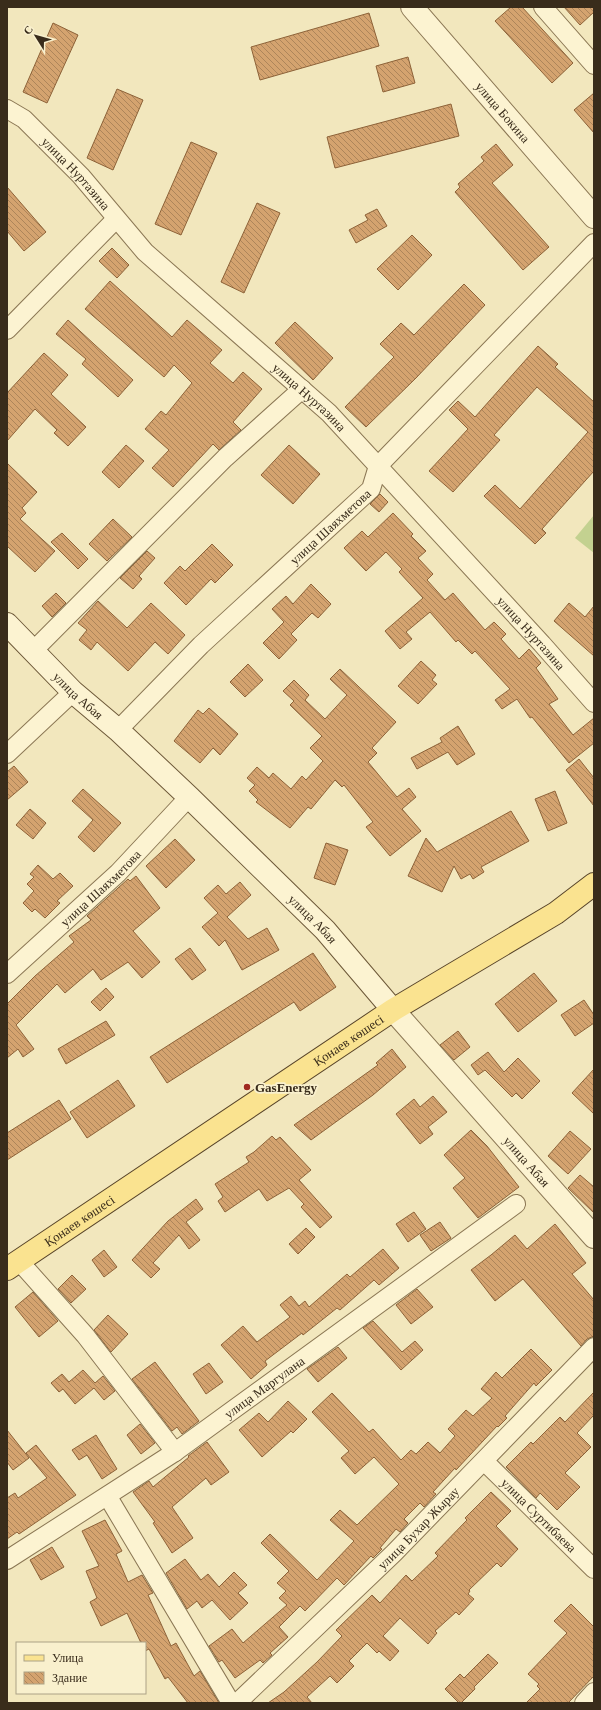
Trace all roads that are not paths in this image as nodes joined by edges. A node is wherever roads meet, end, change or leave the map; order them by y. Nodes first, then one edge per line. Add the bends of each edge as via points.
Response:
1 (412, 7) edge
2 (543, 7) edge
3 (594, 65) edge
4 (7, 109) edge
5 (594, 217) edge
6 (116, 219) junction
7 (594, 244) edge
8 (7, 330) edge
9 (302, 389) junction
10 (378, 466) junction
11 (7, 624) edge
12 (33, 651) junction
13 (73, 692) junction
14 (594, 703) edge
15 (118, 730) junction
16 (7, 754) edge
17 (189, 797) junction
18 (594, 884) edge
19 (7, 974) edge
20 (393, 1010) junction
21 (516, 1204) dead end
22 (594, 1237) edge
23 (13, 1265) edge
24 (594, 1347) edge
25 (174, 1452) junction
26 (484, 1461) junction
27 (108, 1496) junction
28 (7, 1560) edge
29 (594, 1569) edge
30 (594, 1692) edge
31 (231, 1703) edge
32 (237, 1703) edge
33 (584, 1703) edge

1 - 5 street, улица Бокина
2 - 3 street
4 - 6 street, улица Нуртазина via 24,119 81,176
6 - 8 street
6 - 9 street, улица Нуртазина via 145,252
7 - 10 street, улица Шаяхметова
9 - 10 street, улица Нуртазина via 329,413
9 - 12 street via 225,458
10 - 14 street, улица Нуртазина
10 - 15 street, улица Шаяхметова via 371,489 201,644
11 - 12 street, улица Абая
12 - 13 street, улица Абая
13 - 15 street, улица Абая
13 - 16 street
15 - 17 street, улица Абая
17 - 19 street, улица Шаяхметова via 118,873
17 - 20 street, улица Абая via 326,930
18 - 20 main road, Қонаев көшесі via 556,914
20 - 22 street, улица Абая
20 - 23 main road, Қонаев көшесі
21 - 25 street, улица Маргулана
23 - 25 street via 85,1335
24 - 26 street, улица Бухар Жырау
25 - 27 street, улица Маргулана
26 - 29 street, улица Суртибаева
26 - 32 street, улица Бухар Жырау via 394,1553
27 - 28 street, улица Маргулана
27 - 31 street
30 - 33 street

